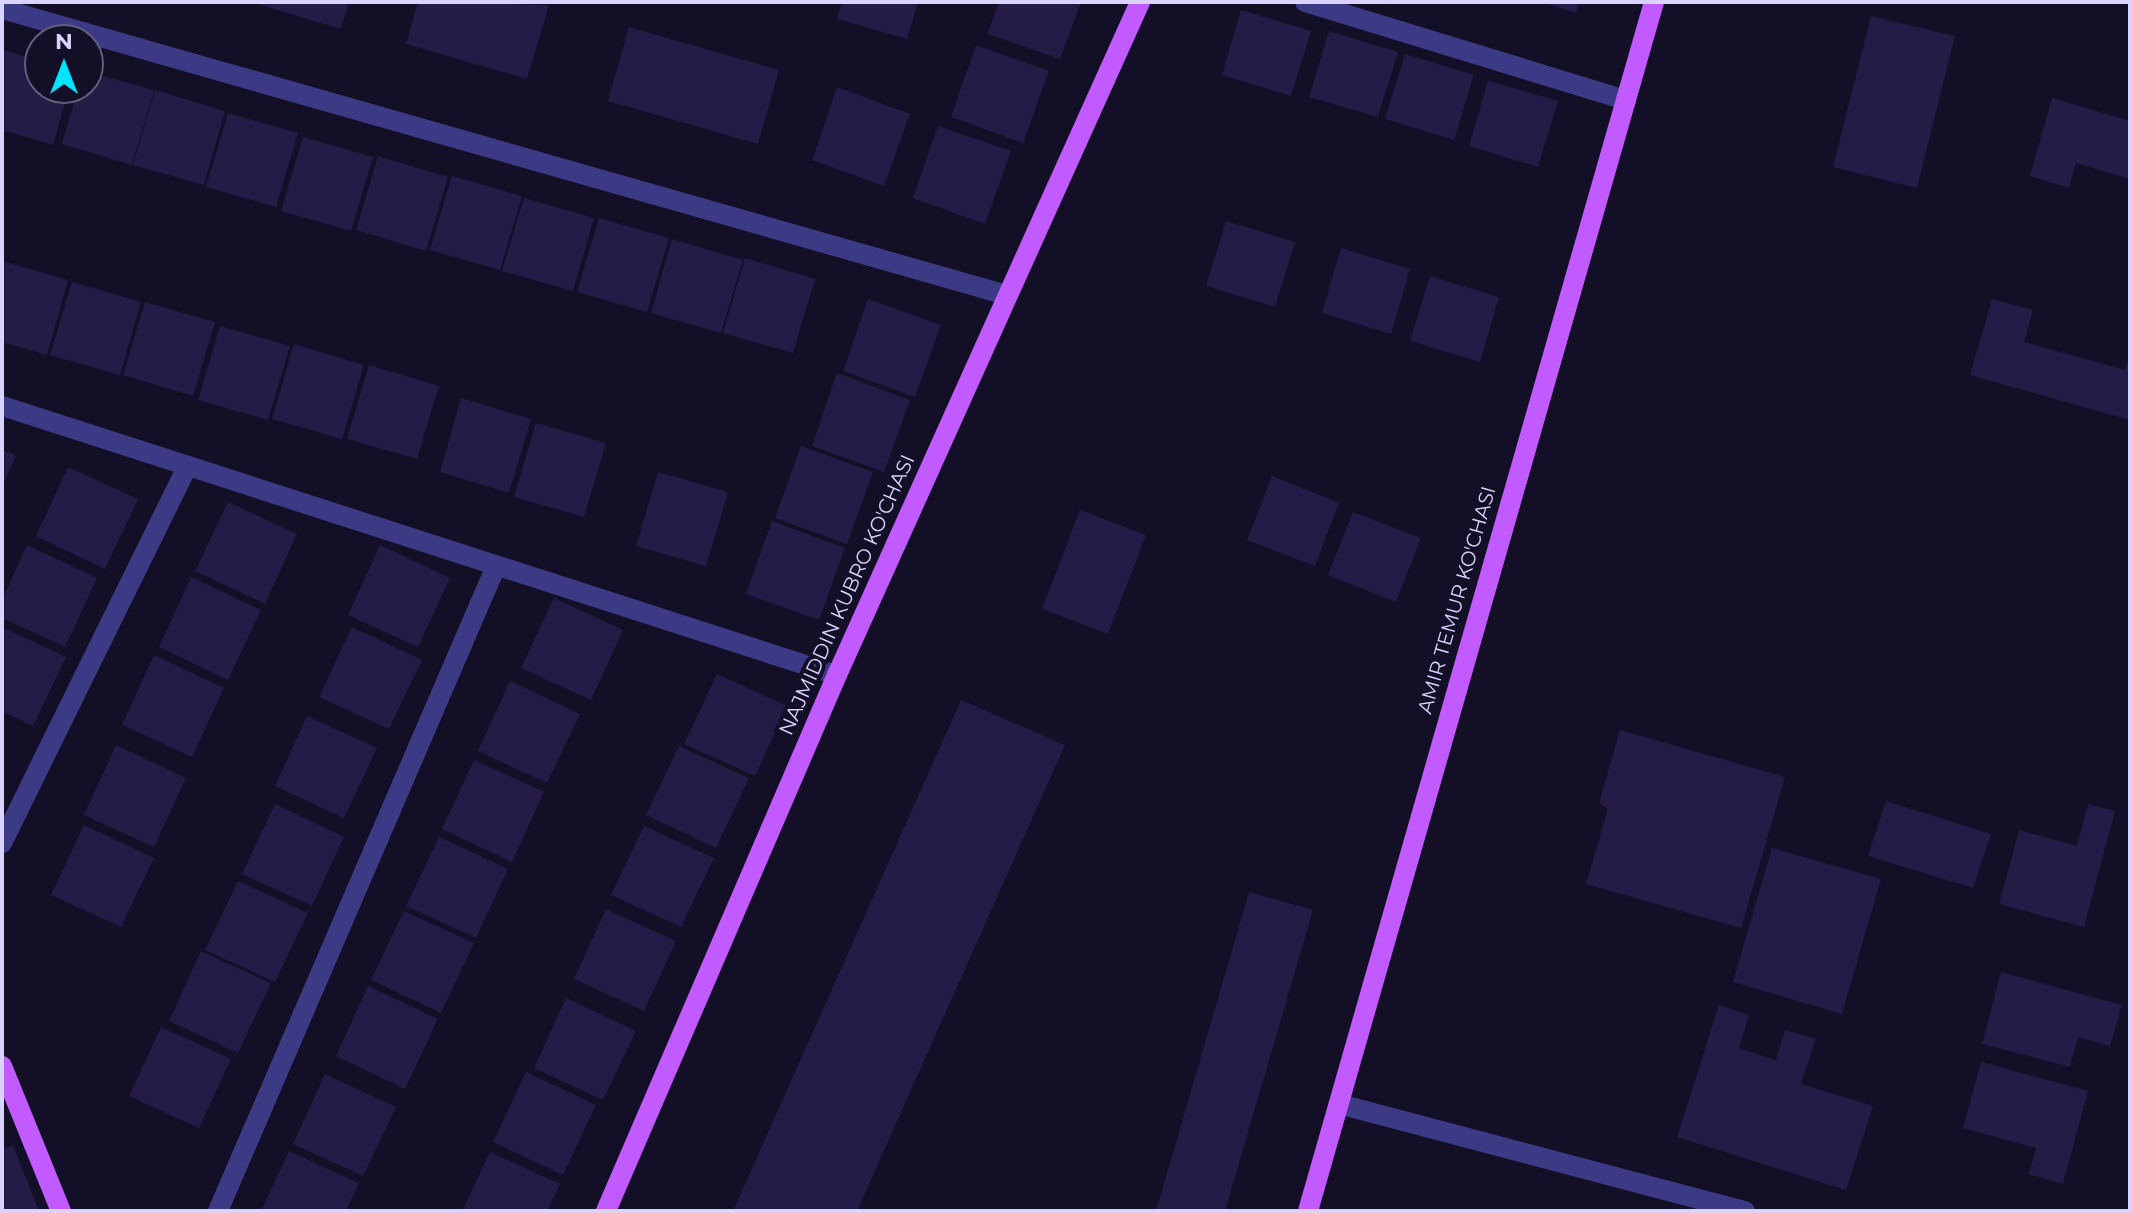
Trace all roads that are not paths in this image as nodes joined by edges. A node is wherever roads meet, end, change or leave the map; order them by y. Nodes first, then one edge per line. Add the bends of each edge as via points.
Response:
1 (1140, 2) edge
2 (1305, 2) edge
3 (1654, 2) edge
4 (2, 9) edge
5 (1626, 100) junction
6 (1007, 295) junction
7 (2, 406) edge
8 (187, 467) junction
9 (496, 566) junction
10 (837, 675) junction
11 (2, 843) edge
12 (2, 1066) edge
13 (1339, 1104) junction
14 (61, 1211) edge
15 (218, 1211) edge
16 (606, 1211) edge
17 (1308, 1211) edge
18 (1745, 1211) edge

1 - 6 main road, NAJMIDDIN KUBRO KO'CHASI
2 - 5 street
3 - 5 main road, AMIR TEMUR KO'CHASI
4 - 6 street
5 - 13 main road, AMIR TEMUR KO'CHASI
6 - 10 main road, NAJMIDDIN KUBRO KO'CHASI
7 - 8 street
8 - 9 street
8 - 11 street
9 - 10 street
9 - 15 street
10 - 16 main road, NAJMIDDIN KUBRO KO'CHASI
12 - 14 main road
13 - 17 main road, AMIR TEMUR KO'CHASI
13 - 18 street

